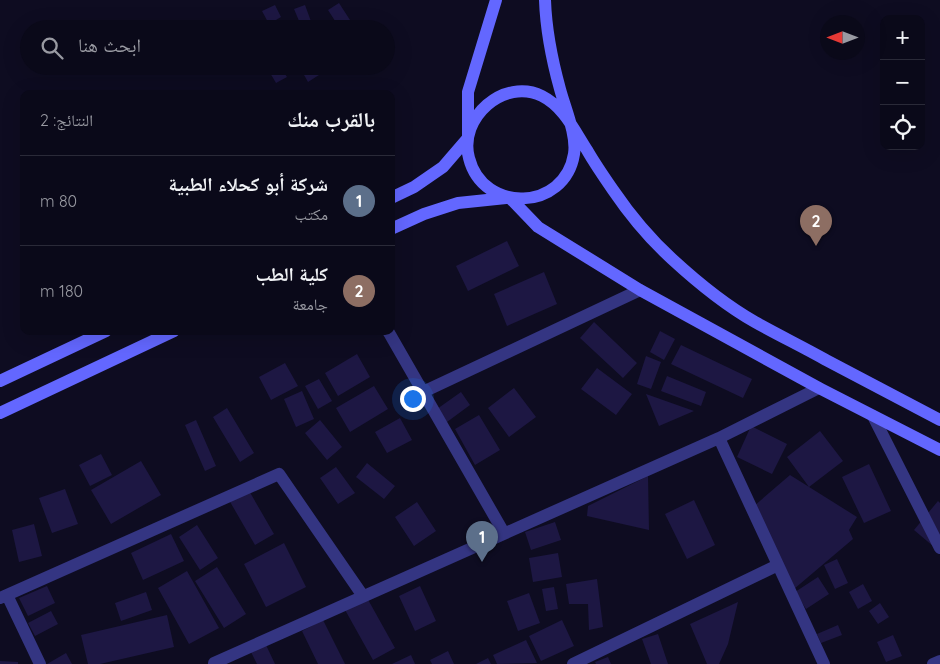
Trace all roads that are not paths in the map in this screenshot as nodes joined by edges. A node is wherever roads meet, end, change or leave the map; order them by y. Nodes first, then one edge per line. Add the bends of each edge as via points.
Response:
1 (496, 0) edge
2 (545, 0) edge
3 (568, 120) junction
4 (468, 138) junction
5 (395, 196) edge
6 (509, 198) junction
7 (395, 227) edge
8 (640, 290) junction
9 (98, 335) edge
10 (166, 335) edge
11 (390, 335) edge
12 (0, 381) edge
13 (819, 388) junction
14 (422, 392) junction
15 (0, 413) edge
16 (873, 416) junction
17 (940, 420) edge
18 (719, 438) junction
19 (940, 450) edge
20 (504, 533) junction
21 (940, 548) edge
22 (778, 565) junction
23 (4, 596) edge
24 (364, 596) junction
25 (940, 661) edge
26 (40, 664) edge
27 (215, 664) edge
28 (573, 664) edge
29 (824, 664) edge
30 (933, 664) edge

1 - 4 street via 468,92
2 - 3 street via 555,70
3 - 4 street via 556,105 540,95 521,91 502,95 486,104 474,120
3 - 6 street via 574,136 574,154 558,184 544,194 528,199
3 - 17 street via 636,222 710,291 754,321
4 - 5 street via 443,166
4 - 6 street via 468,157 476,175 490,189
6 - 7 street via 458,203
6 - 8 street via 538,227
8 - 13 street
8 - 14 street
9 - 12 street
10 - 15 street
11 - 14 street
13 - 16 street
13 - 18 street
14 - 20 street
16 - 19 street
16 - 21 street
18 - 20 street
18 - 22 street
20 - 24 street
22 - 28 street
22 - 29 street
23 - 24 street via 279,474
23 - 26 street
24 - 27 street
25 - 30 street

